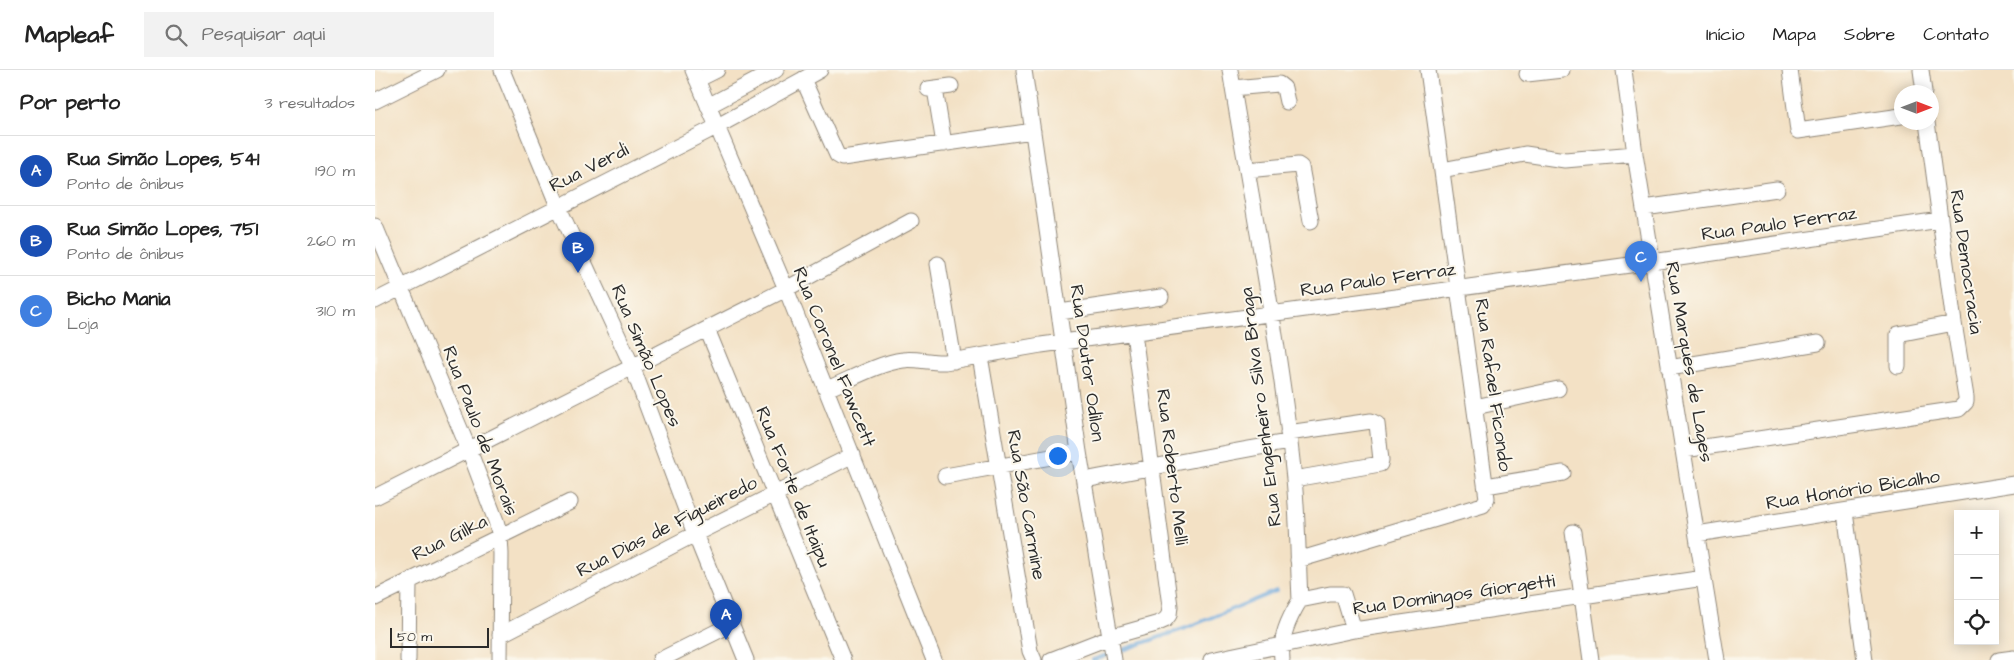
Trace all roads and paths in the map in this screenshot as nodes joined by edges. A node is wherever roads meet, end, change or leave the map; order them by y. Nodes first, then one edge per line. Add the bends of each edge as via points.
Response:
1 (437, 70) edge
2 (502, 70) edge
3 (717, 70) edge
4 (776, 70) edge
5 (820, 70) edge
6 (1027, 70) edge
7 (1230, 70) edge
8 (1428, 70) edge
9 (1561, 70) edge
10 (1624, 70) edge
11 (1790, 70) edge
12 (1921, 70) edge
13 (1527, 74) dead end
14 (695, 75) edge
15 (803, 79) junction
16 (1923, 85) edge
17 (951, 86) dead end
18 (1233, 88) junction
19 (375, 101) edge
20 (1287, 102) dead end
21 (708, 106) junction
22 (1894, 117) edge
23 (716, 126) junction
24 (1928, 130) edge
25 (1033, 131) junction
26 (944, 144) junction
27 (1635, 154) junction
28 (1247, 170) junction
29 (1442, 170) junction
30 (1777, 189) dead end
31 (558, 206) junction
32 (1645, 208) junction
33 (1940, 220) junction
34 (911, 221) dead end
35 (1311, 221) dead end
36 (375, 226) edge
37 (1652, 262) junction
38 (938, 264) dead end
39 (401, 287) junction
40 (1459, 288) junction
41 (786, 289) junction
42 (1161, 297) dead end
43 (375, 301) edge
44 (1060, 312) junction
45 (1272, 315) junction
46 (1954, 323) junction
47 (707, 329) junction
48 (1134, 333) junction
49 (1063, 343) junction
50 (1818, 344) dead end
51 (980, 356) junction
52 (954, 361) junction
53 (631, 366) junction
54 (1898, 366) dead end
55 (1669, 368) junction
56 (1558, 389) dead end
57 (827, 390) junction
58 (1475, 407) junction
59 (1288, 438) junction
60 (469, 450) junction
61 (1684, 450) junction
62 (1079, 452) junction
63 (853, 455) junction
64 (1000, 466) junction
65 (1152, 468) junction
66 (1563, 473) dead end
67 (945, 476) dead end
68 (1294, 479) junction
69 (1084, 480) junction
70 (2014, 484) edge
71 (1487, 492) junction
72 (775, 494) junction
73 (375, 497) edge
74 (570, 502) dead end
75 (1845, 512) junction
76 (1573, 532) dead end
77 (695, 534) junction
78 (1697, 534) junction
79 (500, 536) junction
80 (1298, 560) junction
81 (1704, 578) junction
82 (409, 581) junction
83 (1581, 596) junction
84 (375, 598) edge
85 (1300, 600) junction
86 (732, 624) junction
87 (1354, 630) junction
88 (500, 635) junction
89 (1111, 641) junction
90 (1282, 652) edge
91 (2014, 658) edge
92 (408, 660) edge
93 (500, 660) edge
94 (660, 660) edge
95 (746, 660) edge
96 (843, 660) edge
97 (934, 660) edge
98 (1034, 660) edge
99 (1051, 660) edge
100 (1114, 660) edge
101 (1211, 660) edge
102 (1591, 660) edge
103 (1717, 660) edge
104 (1865, 660) edge
105 (1999, 660) edge

1 - 19 street
2 - 31 street, Rua Simão Lopes
3 - 14 street
4 - 21 street
5 - 15 street, Rua Verdi
6 - 25 street, Rua Doutor Odilon
7 - 18 street, Rua Engenheiro Silva Braga
8 - 29 street, Rua Rafael Ficondo
9 - 13 street
10 - 27 street, Rua Marques de Lages
11 - 22 street via 1797,131
12 - 16 street
14 - 21 street, Rua Coronel Fawcett
15 - 23 street, Rua Verdi
15 - 26 street via 837,155 842,158
17 - 26 street via 931,89
18 - 20 street via 1279,84 1284,88
18 - 28 street, Rua Engenheiro Silva Braga
21 - 23 street, Rua Coronel Fawcett
23 - 31 street, Rua Verdi
23 - 41 street, Rua Coronel Fawcett
24 - 33 street, Rua Democracia
25 - 26 street
25 - 44 street, Rua Doutor Odilon
27 - 29 street via 1565,160 1525,154
27 - 32 street, Rua Marques de Lages
28 - 35 street via 1301,167
28 - 45 street, Rua Engenheiro Silva Braga
29 - 40 street, Rua Rafael Ficondo
30 - 32 street
31 - 39 street, Rua Verdi
31 - 53 street, Rua Simão Lopes
32 - 37 street, Rua Marques de Lages
33 - 37 street, Rua Paulo Ferraz
33 - 46 street, Rua Democracia
34 - 41 street
36 - 39 street, Rua Paulo de Morais
37 - 40 street, Rua Paulo Ferraz
37 - 55 street, Rua Marques de Lages
38 - 52 street
39 - 43 street, Rua Verdi
39 - 60 street, Rua Paulo de Morais
40 - 45 street, Rua Paulo Ferraz
40 - 58 street, Rua Rafael Ficondo
41 - 47 street
41 - 57 street, Rua Coronel Fawcett
42 - 44 street
44 - 49 street, Rua Doutor Odilon
45 - 48 street, Rua Paulo Ferraz
45 - 59 street, Rua Engenheiro Silva Braga
46 - 54 street via 1898,334
46 - 61 street, Rua Democracia via 1967,397 1959,409
47 - 53 street
47 - 72 street, Rua Forte de Itaipu
48 - 49 street, Rua Paulo Ferraz
48 - 65 street, Rua Roberto Melli
49 - 51 street, Rua Paulo Ferraz
49 - 62 street, Rua Doutor Odilon
50 - 55 street
51 - 52 street, Rua Paulo Ferraz
51 - 64 street, Rua São Carmine
52 - 57 street, Rua Paulo Ferraz via 893,362
53 - 60 street
53 - 77 street, Rua Simão Lopes
55 - 61 street, Rua Marques de Lages
56 - 58 street
57 - 63 street, Rua Coronel Fawcett
58 - 71 street, Rua Rafael Ficondo
59 - 65 street
59 - 68 street, Rua Engenheiro Silva Braga
59 - 68 street via 1371,421 1377,424 1380,464
60 - 73 street
60 - 79 street, Rua Paulo de Morais
61 - 78 street, Rua Marques de Lages
62 - 64 street
62 - 69 street, Rua Doutor Odilon
63 - 72 street, Rua Dias de Figueiredo
63 - 97 street, Rua Coronel Fawcett
64 - 67 street
64 - 98 street, Rua São Carmine
65 - 69 street
65 - 89 street, Rua Roberto Melli via 1169,615 1165,620
66 - 71 street
68 - 80 street, Rua Engenheiro Silva Braga
69 - 89 street, Rua Doutor Odilon
70 - 75 street, Rua Honório Bicalho
71 - 80 street via 1483,505
72 - 77 street, Rua Dias de Figueiredo
72 - 96 street, Rua Forte de Itaipu
74 - 79 street, Rua Gilka
75 - 78 street, Rua Honório Bicalho
75 - 104 street
76 - 83 street
77 - 86 street, Rua Simão Lopes
77 - 88 street, Rua Dias de Figueiredo
78 - 81 street, Rua Marques de Lages
79 - 82 street, Rua Gilka
79 - 88 street, Rua Paulo de Morais
80 - 85 street, Rua Engenheiro Silva Braga
81 - 83 street, Rua Domingos Giorgetti
81 - 103 street, Rua Marques de Lages
82 - 84 street, Rua Gilka
82 - 92 street
83 - 87 street, Rua Domingos Giorgetti
83 - 102 street
85 - 87 street via 1340,593 1345,598
85 - 90 street via 1287,625
86 - 94 street
86 - 95 street, Rua Simão Lopes
87 - 90 street, Rua Domingos Giorgetti
88 - 93 street, Rua Paulo de Morais
89 - 99 street
89 - 100 street, Rua Doutor Odilon
90 - 101 street, Rua Domingos Giorgetti
91 - 105 street

